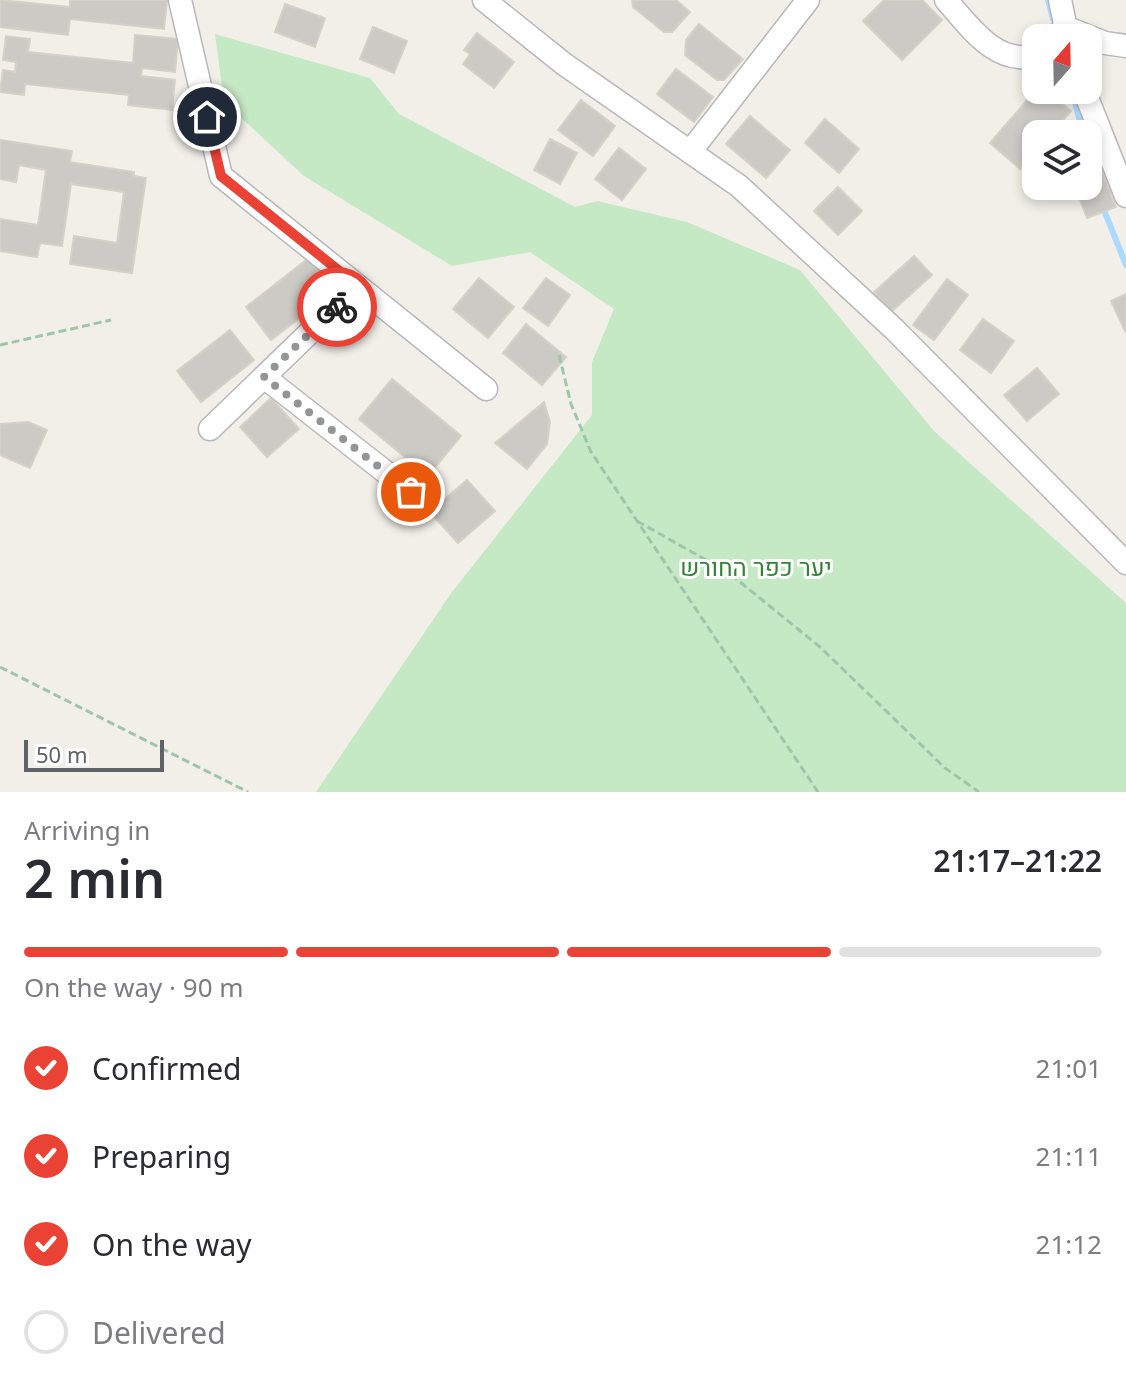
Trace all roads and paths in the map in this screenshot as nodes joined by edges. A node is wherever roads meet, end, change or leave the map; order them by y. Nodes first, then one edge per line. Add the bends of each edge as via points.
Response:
1 (180, 0) edge
2 (484, 0) edge
3 (808, 0) edge
4 (946, 0) edge
5 (1060, 0) edge
6 (1062, 24) edge
7 (1102, 42) edge
8 (1126, 46) edge
9 (1022, 59) edge
10 (1090, 104) edge
11 (690, 152) junction
12 (1126, 196) edge
13 (358, 286) junction
14 (111, 320) dead end
15 (0, 345) edge
16 (559, 355) dead end
17 (264, 377) junction
18 (486, 389) dead end
19 (210, 429) dead end
20 (411, 492) dead end
21 (634, 520) junction
22 (1126, 563) edge
23 (0, 667) edge
24 (248, 792) edge
25 (818, 792) edge
26 (979, 792) edge

1 - 13 street via 221,176
2 - 11 street
3 - 11 street
4 - 9 street via 978,36 999,52
5 - 6 street
7 - 8 street
10 - 12 street
11 - 22 street via 739,186 894,329
13 - 17 street
13 - 18 street
14 - 15 path
16 - 21 path via 591,452
17 - 19 street
17 - 20 street
21 - 25 path
21 - 26 path via 729,573 820,647 945,768
23 - 24 path

